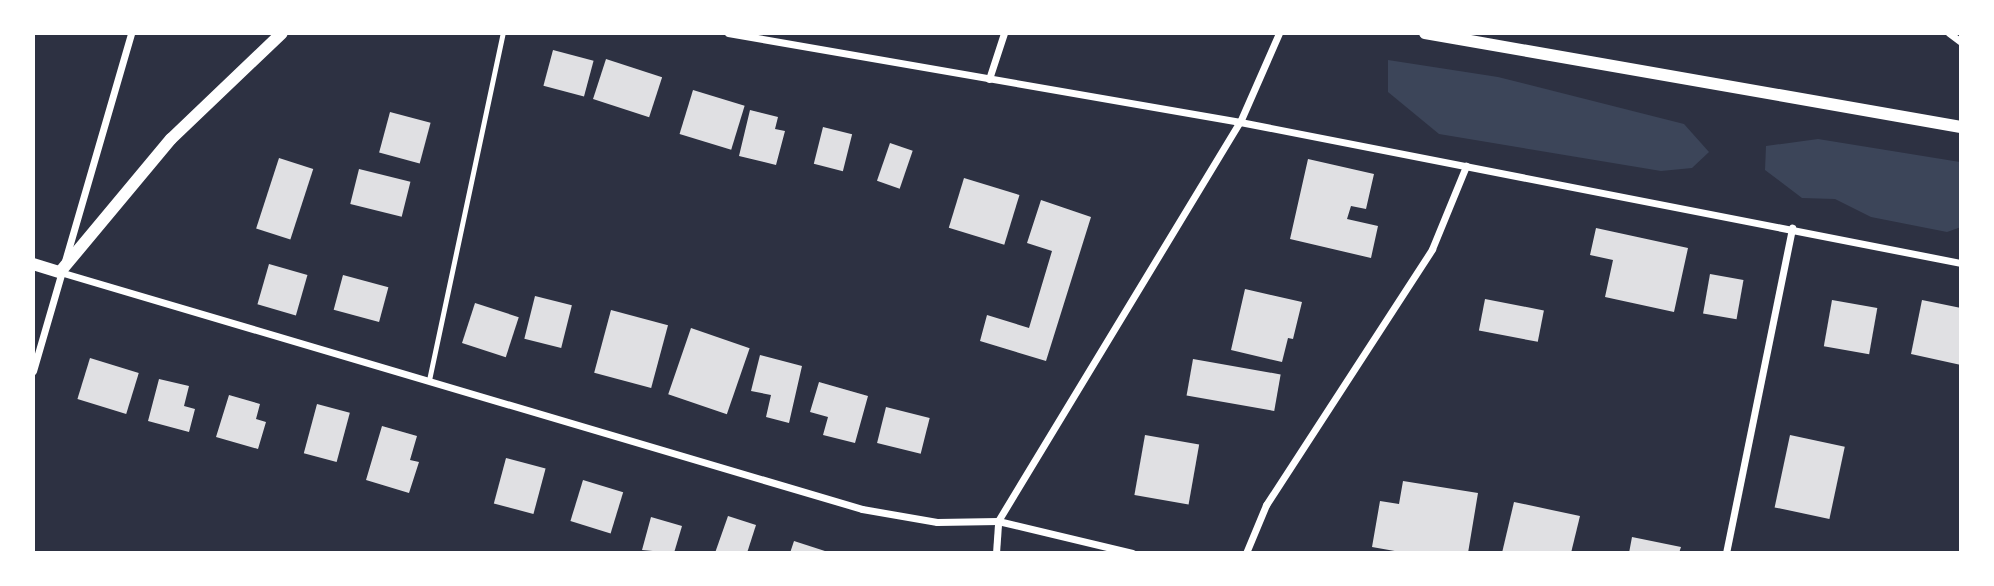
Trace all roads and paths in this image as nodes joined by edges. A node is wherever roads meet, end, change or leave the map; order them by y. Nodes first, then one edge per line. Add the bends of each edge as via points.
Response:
1 (131, 33) edge
2 (282, 33) edge
3 (503, 33) edge
4 (728, 33) edge
5 (1004, 33) edge
6 (1279, 33) edge
7 (1425, 33) edge
8 (1950, 33) edge
9 (1961, 42) edge
10 (989, 79) junction
11 (1240, 122) junction
12 (1961, 127) edge
13 (1466, 166) junction
14 (1792, 228) junction
15 (1961, 263) edge
16 (33, 264) edge
17 (60, 272) junction
18 (33, 371) edge
19 (429, 380) junction
20 (998, 521) junction
21 (996, 553) edge
22 (1132, 553) edge
23 (1246, 553) edge
24 (1726, 553) edge

1 - 17 street
2 - 17 street via 171,139
3 - 19 lane
4 - 10 street
5 - 10 street
6 - 11 street
7 - 12 street
8 - 9 street
10 - 11 street
11 - 13 street
11 - 20 street
13 - 14 street
13 - 23 street via 1432,248 1266,505
14 - 15 street
14 - 24 street
16 - 17 street
17 - 18 street
17 - 19 street
19 - 20 street via 862,509 937,522
20 - 21 street
20 - 22 street

